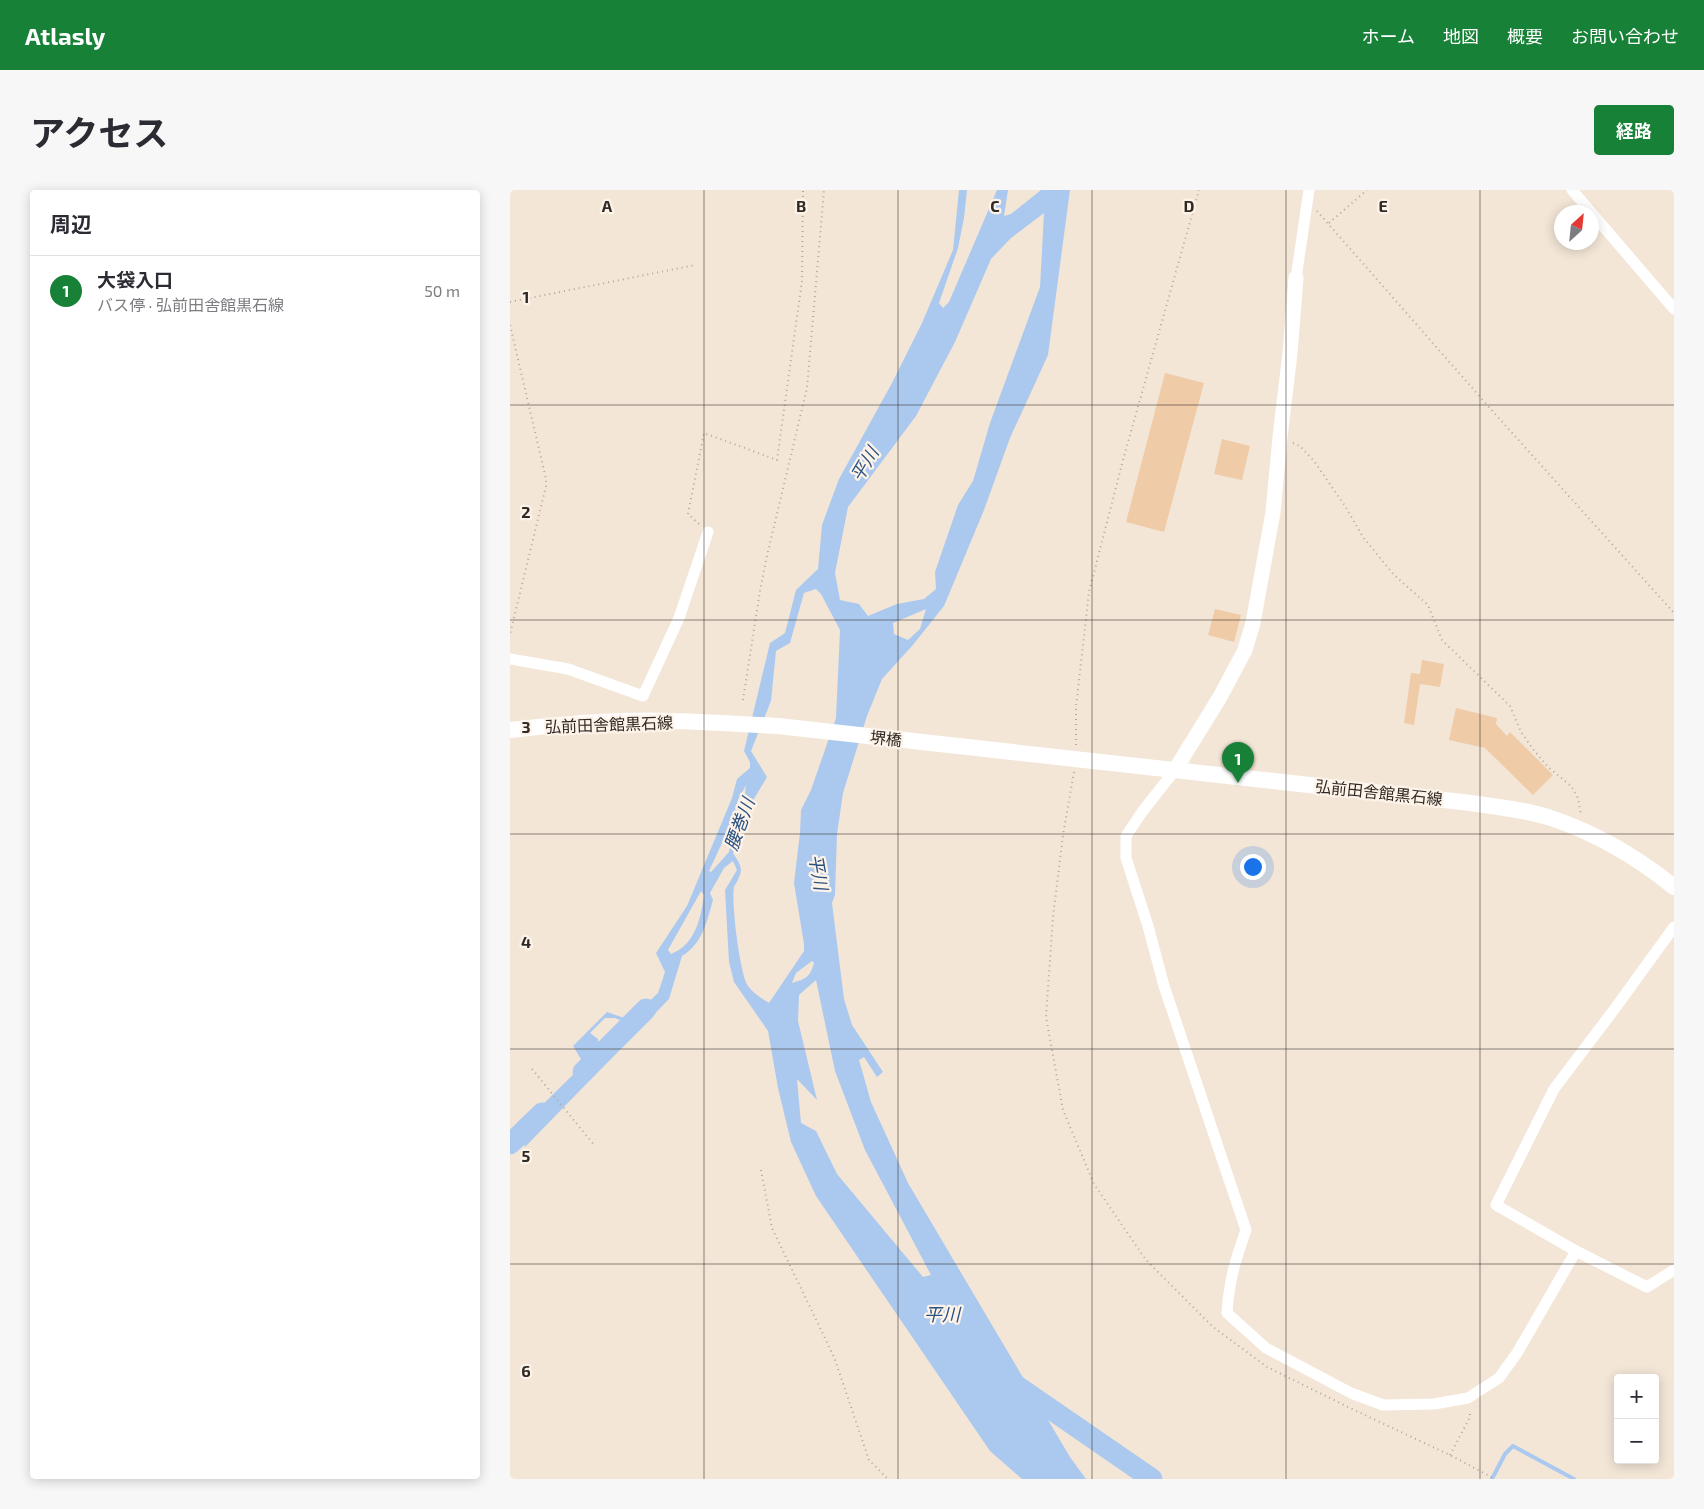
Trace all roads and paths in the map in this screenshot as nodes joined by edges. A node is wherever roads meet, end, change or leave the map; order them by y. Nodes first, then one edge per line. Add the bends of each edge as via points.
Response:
1 (803, 190) edge
2 (824, 190) edge
3 (1199, 190) edge
4 (1367, 190) edge
5 (1572, 190) edge
6 (1308, 195) edge
7 (1328, 224) junction
8 (695, 265) dead end
9 (1296, 278) joint
10 (510, 302) edge
11 (1674, 309) edge
12 (510, 325) edge
13 (1280, 436) junction
14 (708, 532) joint
15 (1674, 613) edge
16 (510, 634) edge
17 (510, 659) edge
18 (743, 700) dead end
19 (707, 722) joint
20 (510, 730) edge
21 (1070, 758) junction
22 (1175, 770) junction
23 (1582, 832) junction
24 (1674, 887) edge
25 (1674, 927) edge
26 (532, 1069) dead end
27 (595, 1146) dead end
28 (761, 1170) dead end
29 (1576, 1251) junction
30 (1674, 1270) edge
31 (1468, 1398) junction
32 (1450, 1455) junction
33 (888, 1479) edge
34 (1495, 1479) edge

1 - 14 path via 802,281 778,460 704,433 688,514
2 - 18 path via 807,388 761,583
3 - 21 path via 1089,592
4 - 7 path
5 - 11 street
6 - 7 path
6 - 9 street
7 - 15 path
8 - 10 path
9 - 13 street
12 - 16 path via 546,479
13 - 22 street via 1273,512 1245,650
13 - 23 path via 1300,446 1314,461 1346,506 1363,537 1394,574 1428,605 1442,640 1510,706 1521,732 1533,749 1571,786 1578,798
14 - 17 street via 679,618 643,696 568,669
19 - 20 main road, 弘前田舎館黒石線 via 633,721
19 - 21 main road, 堺橋 via 778,726
21 - 22 main road, 弘前田舎館黒石線
21 - 32 path via 1046,1017 1063,1110 1094,1184 1146,1260 1213,1327 1267,1367
22 - 23 main road, 弘前田舎館黒石線 via 1518,810
22 - 31 street via 1126,836 1126,858 1164,986 1246,1230 1234,1263 1227,1313 1266,1348 1351,1393 1383,1405 1434,1404
23 - 24 main road, 弘前田舎館黒石線 via 1648,866
25 - 29 street via 1554,1089 1496,1205
26 - 27 path
28 - 33 path via 772,1228 834,1357 869,1460
29 - 30 street via 1647,1287
29 - 31 street via 1499,1378
31 - 32 path via 1470,1417
32 - 34 path

